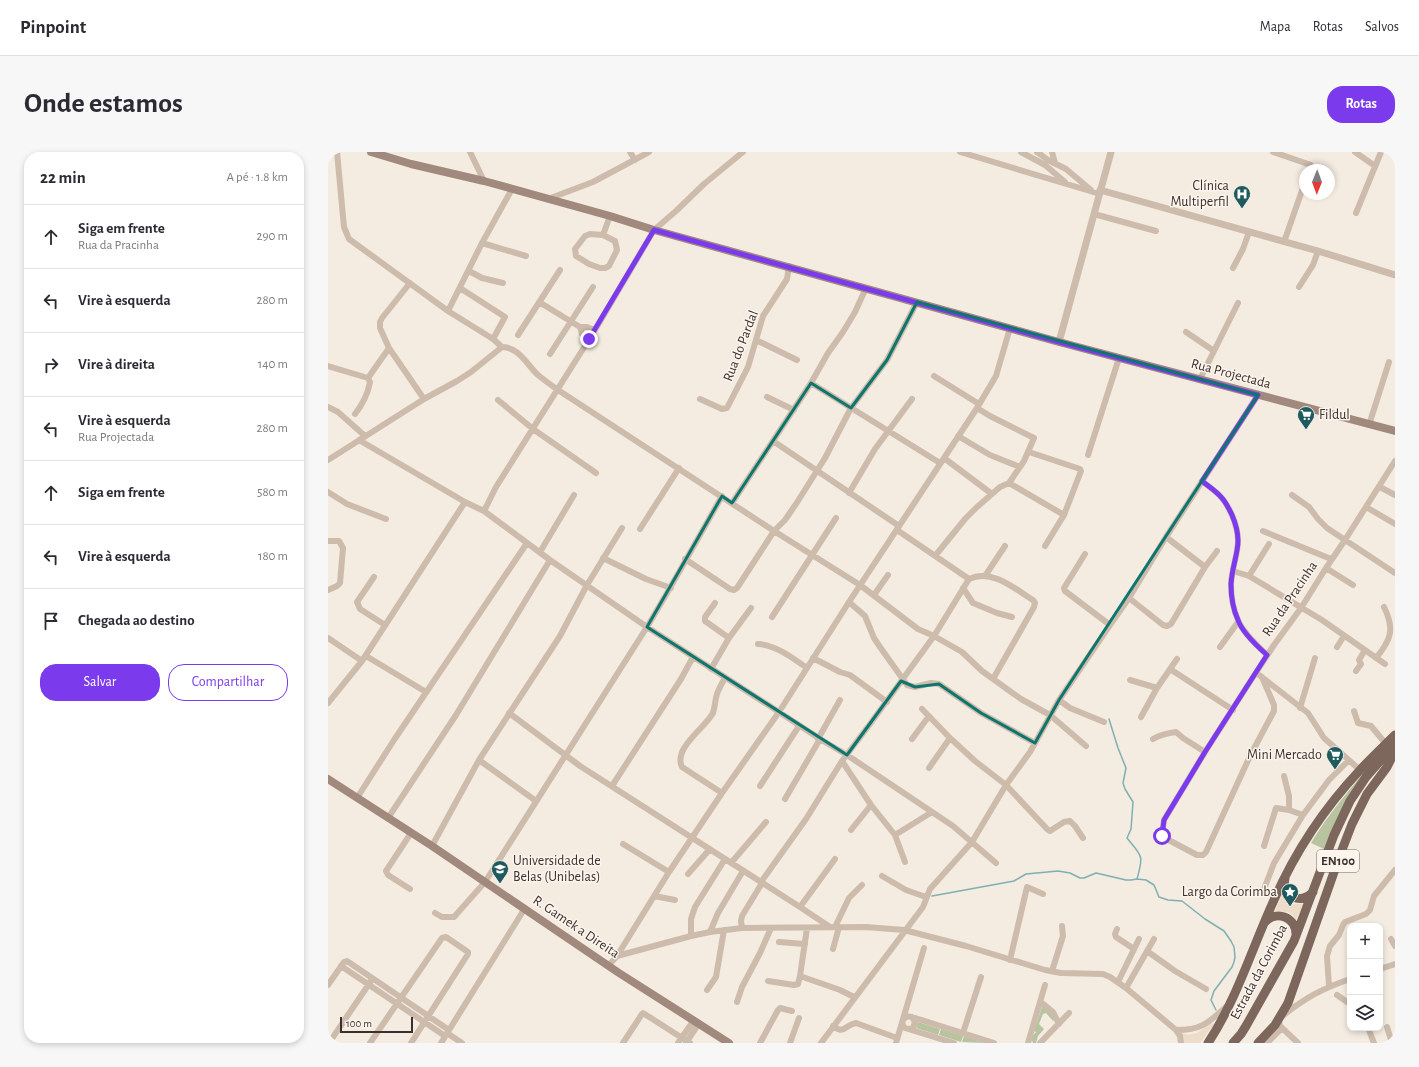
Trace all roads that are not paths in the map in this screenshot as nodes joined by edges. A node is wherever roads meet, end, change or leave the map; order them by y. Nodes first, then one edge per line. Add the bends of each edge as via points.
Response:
1 (337, 152) edge
2 (371, 152) edge
3 (470, 152) edge
4 (630, 152) edge
5 (649, 152) edge
6 (743, 152) edge
7 (960, 152) edge
8 (1021, 152) edge
9 (1037, 152) edge
10 (1052, 152) edge
11 (1111, 152) edge
12 (1273, 152) edge
13 (1355, 152) edge
14 (1381, 152) edge
15 (635, 160) junction
16 (1055, 163) junction
17 (1308, 164) edge
18 (1375, 166) junction
19 (484, 181) junction
20 (1072, 185) junction
21 (512, 190) junction
22 (1100, 192) junction
23 (548, 199) junction
24 (1299, 199) edge
25 (1356, 213) dead end
26 (1094, 214) junction
27 (610, 216) junction
28 (654, 230) junction
29 (1156, 231) dead end
30 (1249, 232) junction
31 (603, 235) junction
32 (482, 242) junction
33 (1284, 242) junction
34 (1318, 251) junction
35 (526, 256) dead end
36 (790, 266) junction
37 (1233, 268) dead end
38 (469, 270) junction
39 (560, 270) dead end
40 (1395, 275) edge
41 (410, 283) junction
42 (503, 283) dead end
43 (593, 287) dead end
44 (1299, 287) dead end
45 (460, 288) junction
46 (866, 288) junction
47 (539, 302) junction
48 (917, 302) junction
49 (1238, 303) dead end
50 (448, 311) junction
51 (571, 321) junction
52 (580, 327) junction
53 (1010, 328) junction
54 (595, 330) junction
55 (1186, 332) dead end
56 (518, 335) dead end
57 (493, 339) junction
58 (589, 339) junction
59 (756, 340) junction
60 (1059, 342) junction
61 (502, 347) junction
62 (388, 348) junction
63 (1214, 351) junction
64 (550, 354) dead end
65 (1119, 358) junction
66 (797, 360) dead end
67 (1389, 362) dead end
68 (328, 366) edge
69 (934, 376) dead end
70 (368, 378) junction
71 (1200, 379) junction
72 (811, 383) junction
73 (558, 390) junction
74 (1258, 395) junction
75 (767, 397) dead end
76 (424, 399) junction
77 (700, 399) dead end
78 (912, 399) dead end
79 (498, 400) dead end
80 (978, 406) junction
81 (328, 407) edge
82 (851, 408) junction
83 (794, 410) junction
84 (355, 414) dead end
85 (1369, 425) junction
86 (533, 429) junction
87 (888, 431) junction
88 (1395, 431) edge
89 (365, 436) junction
90 (958, 436) junction
91 (359, 440) junction
92 (773, 441) junction
93 (1029, 452) junction
94 (1088, 455) dead end
95 (328, 460) edge
96 (942, 461) junction
97 (1395, 461) edge
98 (1020, 467) junction
99 (679, 468) junction
100 (817, 470) junction
101 (596, 473) dead end
102 (1202, 481) junction
103 (1009, 483) junction
104 (1380, 487) junction
105 (328, 492) edge
106 (849, 493) junction
107 (992, 494) junction
108 (574, 495) dead end
109 (1292, 495) dead end
110 (722, 496) junction
111 (1395, 496) edge
112 (465, 502) junction
113 (732, 503) junction
114 (1366, 507) junction
115 (484, 511) junction
116 (1064, 515) junction
117 (836, 518) dead end
118 (386, 519) dead end
119 (1395, 524) edge
120 (622, 528) dead end
121 (898, 528) junction
122 (640, 529) dead end
123 (774, 531) junction
124 (1263, 532) dead end
125 (1166, 537) junction
126 (1345, 540) junction
127 (328, 541) edge
128 (527, 543) junction
129 (1270, 544) dead end
130 (1005, 546) dead end
131 (1045, 546) dead end
132 (1217, 551) dead end
133 (540, 552) junction
134 (1085, 554) dead end
135 (811, 555) junction
136 (934, 556) junction
137 (604, 558) junction
138 (685, 559) junction
139 (1331, 559) junction
140 (550, 560) junction
141 (1205, 567) junction
142 (1326, 568) junction
143 (1233, 572) junction
144 (1395, 573) edge
145 (888, 575) dead end
146 (985, 576) junction
147 (1249, 576) junction
148 (374, 577) dead end
149 (969, 579) junction
150 (587, 585) junction
151 (860, 585) junction
152 (1354, 585) dead end
153 (670, 588) junction
154 (963, 588) junction
155 (328, 590) edge
156 (874, 595) junction
157 (1129, 598) junction
158 (849, 602) junction
159 (715, 603) dead end
160 (750, 608) dead end
161 (1301, 608) junction
162 (1384, 608) dead end
163 (772, 617) dead end
164 (1012, 617) dead end
165 (1238, 622) junction
166 (1110, 624) junction
167 (385, 625) junction
168 (647, 627) junction
169 (934, 636) junction
170 (1344, 636) junction
171 (328, 638) edge
172 (729, 638) junction
173 (758, 644) dead end
174 (1220, 647) dead end
175 (1337, 647) dead end
176 (1365, 650) junction
177 (1267, 655) junction
178 (693, 657) junction
179 (364, 658) junction
180 (813, 658) junction
181 (1315, 658) dead end
182 (1376, 658) junction
183 (1177, 659) dead end
184 (1385, 664) dead end
185 (807, 668) junction
186 (711, 669) junction
187 (1170, 669) junction
188 (1356, 671) dead end
189 (1256, 673) junction
190 (1262, 677) junction
191 (725, 678) junction
192 (903, 679) junction
193 (993, 679) junction
194 (1130, 680) dead end
195 (1157, 688) junction
196 (426, 692) junction
197 (840, 700) dead end
198 (1060, 700) junction
199 (328, 702) edge
200 (887, 702) junction
201 (1300, 708) junction
202 (922, 709) dead end
203 (1233, 710) junction
204 (1354, 711) dead end
205 (780, 712) junction
206 (508, 713) junction
207 (1050, 715) junction
208 (929, 716) junction
209 (1141, 717) dead end
210 (1104, 722) dead end
211 (799, 726) junction
212 (1395, 735) edge
213 (950, 738) junction
214 (819, 739) junction
215 (912, 739) dead end
216 (1153, 739) dead end
217 (1035, 743) junction
218 (1391, 744) edge
219 (1086, 746) dead end
220 (1395, 751) edge
221 (1205, 752) junction
222 (565, 755) junction
223 (847, 755) junction
224 (479, 760) junction
225 (1349, 760) junction
226 (842, 761) junction
227 (929, 768) dead end
228 (1360, 770) junction
229 (1284, 776) dead end
230 (328, 779) edge
231 (612, 786) junction
232 (760, 786) dead end
233 (1006, 786) junction
234 (722, 793) junction
235 (357, 798) junction
236 (785, 799) dead end
237 (536, 801) junction
238 (871, 805) junction
239 (1289, 810) junction
240 (932, 812) junction
241 (1303, 815) junction
242 (388, 818) junction
243 (766, 822) dead end
244 (851, 830) dead end
245 (412, 833) junction
246 (895, 835) junction
247 (692, 838) junction
248 (1083, 838) dead end
249 (972, 842) junction
250 (623, 844) dead end
251 (432, 846) junction
252 (1264, 846) dead end
253 (710, 849) junction
254 (835, 859) dead end
255 (728, 861) junction
256 (905, 862) dead end
257 (996, 863) dead end
258 (1395, 870) edge
259 (743, 871) junction
260 (668, 872) junction
261 (688, 874) dead end
262 (882, 876) dead end
263 (1285, 877) junction
264 (485, 882) junction
265 (762, 883) junction
266 (862, 885) dead end
267 (410, 889) dead end
268 (1264, 889) dead end
269 (1314, 889) junction
270 (1043, 894) dead end
271 (654, 896) junction
272 (926, 897) junction
273 (675, 900) dead end
274 (800, 907) junction
275 (525, 908) junction
276 (434, 913) dead end
277 (1062, 926) dead end
278 (1263, 926) junction
279 (835, 927) junction
280 (742, 928) junction
281 (771, 928) junction
282 (807, 928) junction
283 (1117, 929) dead end
284 (724, 930) junction
285 (904, 930) junction
286 (710, 932) junction
287 (691, 936) junction
288 (1139, 939) dead end
289 (1154, 939) dead end
290 (1295, 939) junction
291 (1391, 939) dead end
292 (779, 942) dead end
293 (805, 944) junction
294 (1395, 946) edge
295 (924, 948) dead end
296 (833, 949) dead end
297 (1134, 949) junction
298 (1148, 951) junction
299 (617, 956) junction
300 (1010, 960) junction
301 (1395, 964) edge
302 (609, 965) junction
303 (341, 966) junction
304 (1383, 968) edge
305 (1052, 971) junction
306 (800, 976) junction
307 (373, 978) junction
308 (981, 978) dead end
309 (1347, 979) edge
310 (768, 981) dead end
311 (1118, 982) junction
312 (369, 984) junction
313 (328, 985) edge
314 (1045, 985) dead end
315 (1329, 986) junction
316 (1126, 988) junction
317 (1206, 989) dead end
318 (707, 990) dead end
319 (1337, 995) dead end
320 (401, 997) junction
321 (854, 998) junction
322 (738, 1002) dead end
323 (1041, 1002) junction
324 (1231, 1002) junction
325 (1347, 1002) edge
326 (397, 1003) junction
327 (906, 1009) junction
328 (792, 1011) dead end
329 (1069, 1013) dead end
330 (428, 1016) junction
331 (910, 1016) junction
332 (799, 1018) dead end
333 (697, 1021) junction
334 (902, 1021) junction
335 (424, 1022) junction
336 (1059, 1024) junction
337 (833, 1026) junction
338 (1387, 1027) dead end
339 (1282, 1028) junction
340 (908, 1029) junction
341 (1176, 1030) junction
342 (1369, 1031) edge
343 (963, 1033) junction
344 (445, 1037) edge
345 (897, 1037) edge
346 (680, 1040) edge
347 (625, 1042) edge
348 (688, 1042) edge
349 (1029, 1042) edge
350 (329, 1043) edge
351 (370, 1043) edge
352 (411, 1043) edge
353 (462, 1043) edge
354 (729, 1043) edge
355 (760, 1043) edge
356 (790, 1043) edge
357 (821, 1043) edge
358 (954, 1043) edge
359 (994, 1043) edge
360 (1040, 1043) edge
361 (1181, 1043) edge
362 (1208, 1043) edge
363 (1233, 1043) edge
364 (1258, 1043) edge
365 (1267, 1043) edge
366 (1298, 1043) edge
367 (1374, 1043) edge
368 (1392, 1043) edge

1 - 41 street via 344,227 349,239
2 - 19 main road, Rua Projectada
3 - 19 street
4 - 15 street
5 - 15 street
6 - 28 street
7 - 20 street
8 - 20 street via 1045,165 1060,179
9 - 16 street
10 - 16 street
11 - 22 street
12 - 17 street
13 - 18 street
14 - 18 street
15 - 23 street via 593,182
16 - 22 street via 1091,190
18 - 25 street
19 - 21 main road, Rua Projectada
20 - 22 street
21 - 23 main road, Rua Projectada
21 - 32 street
22 - 26 street
22 - 30 street
23 - 27 main road, Rua Projectada
24 - 33 street
26 - 29 street
26 - 60 street
27 - 28 main road, Rua Projectada
27 - 31 street
28 - 36 main road, Rua Projectada
28 - 54 street
30 - 33 street
30 - 37 street
31 - 31 street via 585,236 575,249 576,256 600,268 609,266 617,250 615,241
32 - 35 street
32 - 38 street
33 - 34 street
34 - 40 street
34 - 44 street via 1313,265
36 - 46 main road, Rua Projectada
36 - 59 street, Rua do Pardal via 787,279 763,316
38 - 42 street via 482,278
38 - 45 street
39 - 47 street
41 - 50 street
41 - 62 street via 380,322
43 - 51 street
45 - 50 street
45 - 57 street via 505,317
46 - 48 main road, Rua Projectada
46 - 72 street via 856,312
47 - 51 street
47 - 56 street
48 - 53 main road, Rua Projectada
48 - 82 street via 887,360
49 - 63 street
50 - 57 street
51 - 52 street
51 - 64 street
52 - 54 street
52 - 58 street via 582,334
53 - 60 main road, Rua Projectada
53 - 80 street via 996,376
54 - 58 street
55 - 63 street
57 - 61 street
58 - 73 street
59 - 66 street
59 - 77 street, Rua do Pardal via 748,367 727,408 722,409
60 - 65 main road, Rua Projectada
61 - 73 street via 514,349 538,375
61 - 76 street via 471,372
62 - 70 street
62 - 76 street
63 - 71 street
65 - 71 main road, Rua Projectada
65 - 94 street
67 - 85 street
68 - 70 street
69 - 80 street
70 - 84 street via 370,382 367,394
71 - 74 main road, Rua Projectada
72 - 82 street
72 - 83 street
73 - 86 street
73 - 99 street
74 - 85 main road, Rua Projectada
74 - 102 street
75 - 83 street
76 - 89 street
78 - 87 street
79 - 86 street
80 - 90 street
80 - 93 street via 990,416 1034,438
81 - 89 street via 338,412
82 - 87 street
82 - 100 street
83 - 92 street
85 - 88 main road, Rua Projectada
86 - 101 street
86 - 115 street via 496,487
87 - 96 street
87 - 106 street
89 - 91 street
90 - 96 street
90 - 98 street via 990,455
91 - 95 street
91 - 112 street
92 - 100 street
92 - 113 street
93 - 98 street
93 - 116 street via 1080,469 1081,474
96 - 107 street
96 - 121 street
97 - 104 street, Rua da Pracinha
98 - 103 street
99 - 110 street
99 - 122 street
100 - 106 street
100 - 123 street via 796,504
102 - 125 street
102 - 143 street via 1224,500 1237,528 1238,550
103 - 107 street
103 - 116 street
104 - 111 street
104 - 114 street, Rua da Pracinha
105 - 118 street via 347,504
106 - 121 street
107 - 136 street via 965,519
108 - 133 street
109 - 126 street via 1309,507 1327,528
110 - 113 street
110 - 138 street
112 - 115 street
112 - 167 street
113 - 123 street
114 - 119 street
114 - 126 street, Rua da Pracinha
115 - 128 street
116 - 131 street
117 - 135 street
120 - 137 street
121 - 136 street
121 - 151 street
123 - 135 street
123 - 138 street via 734,590
124 - 139 street
125 - 141 street
125 - 157 street
126 - 139 street, Rua da Pracinha
126 - 144 street
127 - 155 street via 340,541 343,548 340,583
128 - 133 street
128 - 196 street
129 - 147 street
130 - 146 street
132 - 141 street
133 - 140 street
134 - 166 street via 1064,588 1065,591
135 - 151 street
135 - 163 street
136 - 149 street
137 - 150 street
137 - 153 street
138 - 153 street
139 - 142 street, Rua da Pracinha
140 - 150 street
140 - 242 street via 456,715
141 - 157 street via 1171,624 1167,626
142 - 152 street
142 - 161 street, Rua da Pracinha
143 - 147 street
143 - 165 street via 1231,594
145 - 156 street
146 - 149 street
146 - 193 street via 1005,582 1035,603
147 - 161 street
148 - 167 street via 357,602 360,609
149 - 154 street
150 - 168 street
150 - 206 street via 560,636
151 - 156 street
151 - 158 street
153 - 168 street
154 - 164 street via 973,603
154 - 169 street
156 - 169 street via 918,629
157 - 166 street
158 - 180 street
158 - 192 street via 865,616 877,643
159 - 172 street via 705,621
160 - 172 street
161 - 170 street
161 - 177 street, Rua da Pracinha
162 - 182 street via 1392,622 1391,636
165 - 174 street
165 - 177 street
166 - 198 street
167 - 179 street
168 - 178 street
168 - 222 street
169 - 192 street
169 - 193 street via 962,652
170 - 175 street
170 - 176 street
171 - 179 street
172 - 186 street
173 - 185 street via 777,650
176 - 182 street
176 - 188 street
177 - 189 street, Rua da Pracinha
178 - 186 street
178 - 231 street
179 - 196 street
179 - 199 street
180 - 185 street
180 - 200 street via 850,675
181 - 201 street
182 - 184 street
183 - 187 street
185 - 205 street
186 - 191 street
187 - 195 street
187 - 203 street
189 - 190 street
189 - 203 street, Rua da Pracinha
190 - 201 street
190 - 221 street, Rua da Pracinha via 1274,711 1250,756 1206,852 1197,855 1162,836 1164,820
191 - 205 street
191 - 234 street via 718,690 713,712 686,745 680,761 682,767
192 - 200 street
192 - 217 street via 907,685 916,688 934,682 940,684 981,713
193 - 207 street
194 - 195 street
195 - 209 street
196 - 235 street
197 - 214 street
198 - 207 street
198 - 210 street via 1070,708
200 - 223 street
201 - 225 street via 1312,718 1324,738
202 - 208 street
203 - 221 street, Rua da Pracinha
204 - 218 street via 1358,723 1371,726
205 - 211 street
205 - 234 street
206 - 222 street
206 - 224 street
207 - 217 street
207 - 219 street
208 - 213 street
208 - 215 street
211 - 214 street
211 - 232 street
212 - 218 main road, Estrada da Corimba / EN100
213 - 227 street
213 - 233 street
214 - 223 street
214 - 236 street
216 - 221 street via 1176,732
217 - 233 street
218 - 228 main road, Estrada da Corimba / EN100
218 - 269 main road, Estrada da Corimba / EN100 via 1350,801
220 - 364 main road, EN100 via 1367,794 1352,824 1282,1014
222 - 231 street
222 - 237 street
223 - 226 street
223 - 240 street
224 - 237 street
224 - 251 street
225 - 228 street
225 - 241 street via 1329,780
226 - 238 street
226 - 265 street
228 - 263 main road, Estrada da Corimba / EN100 via 1326,811
229 - 239 street via 1290,796
230 - 235 main road, R. Gamek a Direita
231 - 247 street
233 - 248 street via 1048,831 1070,820
233 - 249 street
234 - 247 street
235 - 242 main road, R. Gamek a Direita
237 - 264 street
238 - 244 street
238 - 246 street
239 - 241 street
239 - 252 street via 1278,807 1275,809
240 - 246 street
240 - 249 street
241 - 268 street via 1274,863
242 - 245 main road, R. Gamek a Direita
243 - 255 street
245 - 251 main road, R. Gamek a Direita
245 - 267 street via 386,871
246 - 256 street
247 - 253 street
247 - 260 street
249 - 257 street
249 - 272 street
250 - 260 street
251 - 264 main road, R. Gamek a Direita
253 - 255 street
253 - 261 street
254 - 274 street
255 - 259 street
255 - 287 street via 695,907 691,919
258 - 315 street via 1374,896 1370,910 1345,922 1330,946 1327,956
259 - 265 street
259 - 286 street via 718,913
260 - 271 street
262 - 272 street via 906,890
263 - 269 main road via 1285,890 1294,898 1310,896
263 - 278 main road, EN100
264 - 275 main road, R. Gamek a Direita
264 - 276 street via 454,917 442,917
265 - 274 street
265 - 280 street via 742,916
266 - 279 street via 849,898
269 - 290 main road, Estrada da Corimba / EN100
270 - 300 street via 1027,887
271 - 273 street
271 - 299 street
272 - 285 street via 923,907
274 - 279 street
275 - 302 main road, R. Gamek a Direita
275 - 344 street
277 - 305 street via 1064,934
278 - 290 main road via 1271,918 1284,916 1294,925
278 - 324 main road, Estrada da Corimba / EN100
279 - 282 street
279 - 285 street
279 - 296 street
280 - 281 street
280 - 284 street
281 - 282 street
281 - 322 street via 742,986
282 - 293 street
283 - 297 street via 1116,937
284 - 286 street
284 - 318 street via 716,977
285 - 300 street
285 - 321 street
286 - 287 street
287 - 299 street
288 - 297 street
289 - 298 street
290 - 363 main road, Estrada da Corimba / EN100 via 1246,1026
291 - 294 street
292 - 293 street
293 - 306 street
295 - 327 street
297 - 311 street
298 - 316 street
298 - 317 street
299 - 302 street
300 - 305 street
301 - 304 street
302 - 333 main road, R. Gamek a Direita
303 - 307 street via 347,961
303 - 312 street
303 - 313 street
305 - 311 street via 1103,974
306 - 310 street via 796,985
306 - 321 street via 840,990
307 - 312 street
307 - 320 street
308 - 343 street
309 - 315 street
311 - 316 street
312 - 326 street
312 - 350 street
314 - 323 street
315 - 339 street via 1303,1000 1281,1017 1279,1024
316 - 341 street
319 - 325 street
320 - 326 street
320 - 330 street
320 - 330 street via 442,938 446,937 468,952
321 - 337 street
323 - 336 street via 1053,1012
323 - 349 street
324 - 341 street via 1198,1028
324 - 362 main road, Estrada da Corimba / EN100 via 1220,1026
326 - 335 street
326 - 351 street
327 - 331 street
327 - 334 street
328 - 355 street via 780,1008
329 - 336 street
330 - 335 street
330 - 344 street
331 - 334 street via 906,1016
331 - 340 street via 915,1024 913,1028
331 - 343 street
332 - 356 street
333 - 346 street
333 - 348 street
333 - 354 main road, R. Gamek a Direita
334 - 340 street via 903,1027
334 - 345 street
335 - 344 street
335 - 352 street
336 - 360 street
337 - 345 street via 841,1030 856,1023
337 - 357 street
338 - 368 street
339 - 365 street
339 - 366 street
340 - 345 street via 903,1029
340 - 358 street
341 - 361 street
342 - 367 street
343 - 359 street
344 - 353 street
346 - 347 street via 643,1013
346 - 348 street

